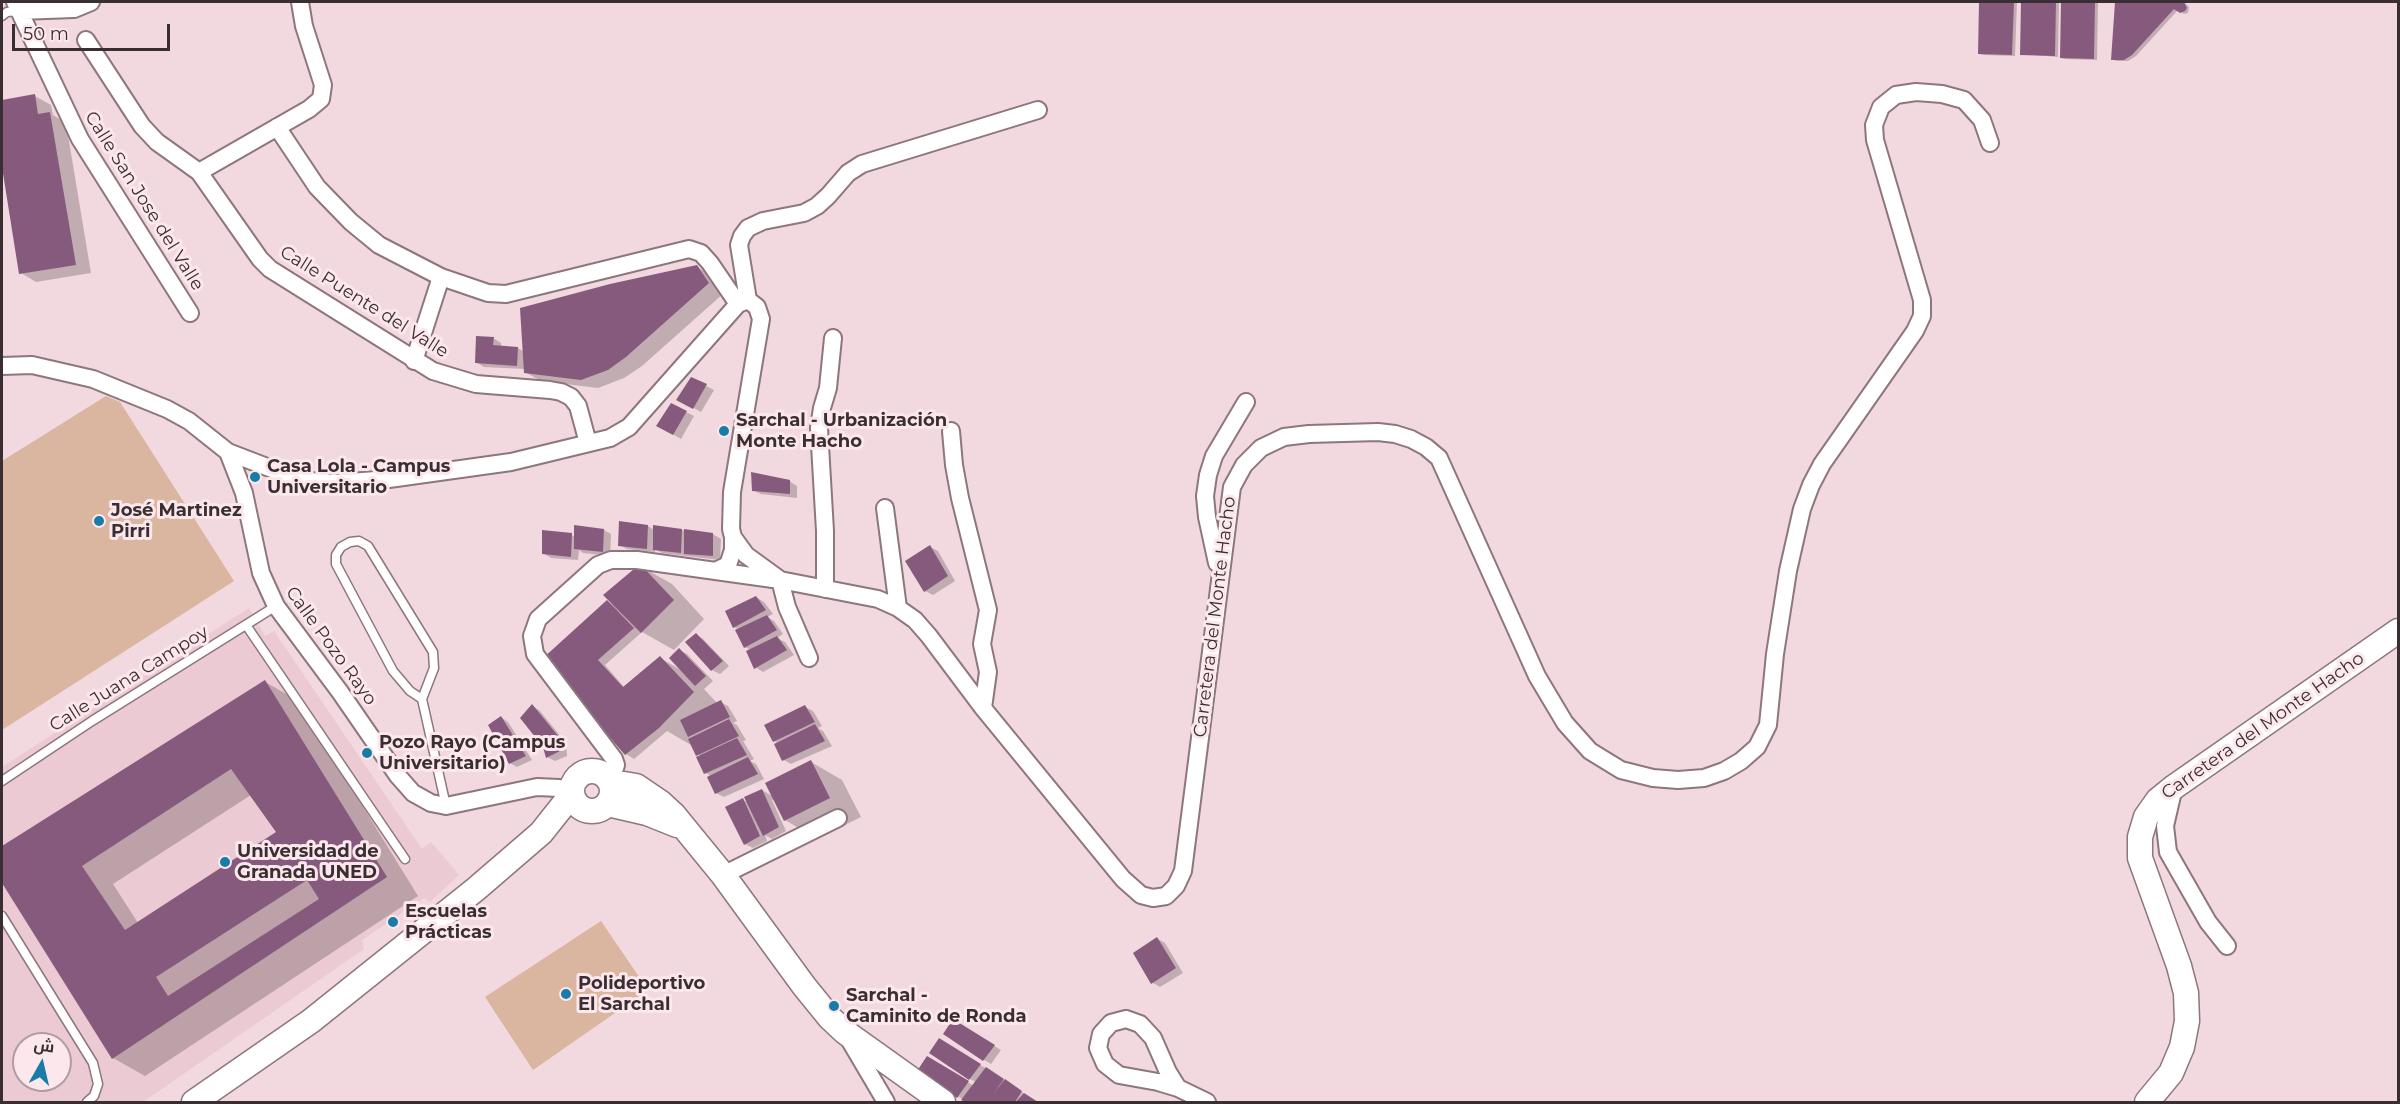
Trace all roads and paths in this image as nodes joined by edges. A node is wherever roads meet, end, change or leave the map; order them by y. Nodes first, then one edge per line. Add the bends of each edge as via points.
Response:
1 (91, 2) edge
2 (300, 2) edge
3 (17, 6) edge
4 (2, 16) edge
5 (86, 40) dead end
6 (1038, 110) dead end
7 (277, 127) junction
8 (1990, 143) dead end
9 (199, 172) junction
10 (441, 277) junction
11 (743, 302) junction
12 (190, 313) dead end
13 (833, 338) dead end
14 (414, 361) junction
15 (2, 366) edge
16 (1246, 402) dead end
17 (951, 431) dead end
18 (588, 443) junction
19 (228, 452) junction
20 (885, 508) dead end
21 (733, 537) junction
22 (716, 571) junction
23 (1220, 575) junction
24 (780, 580) junction
25 (825, 589) junction
26 (276, 606) junction
27 (898, 608) junction
28 (246, 625) junction
29 (2398, 631) edge
30 (809, 658) dead end
31 (422, 699) junction
32 (983, 708) junction
33 (2, 781) edge
34 (2174, 787) junction
35 (572, 793) junction
36 (604, 794) junction
37 (446, 806) junction
38 (838, 818) dead end
39 (541, 833) junction
40 (405, 859) dead end
41 (723, 875) junction
42 (2, 916) edge
43 (2227, 946) dead end
44 (845, 1032) junction
45 (1178, 1088) junction
46 (87, 1102) edge
47 (195, 1102) edge
48 (886, 1102) edge
49 (943, 1102) edge
50 (1207, 1102) edge
51 (2147, 1102) edge

1 - 3 street via 74,9
2 - 7 street via 323,85 321,99
3 - 4 lane
3 - 12 street, Calle San Jose del Valle via 85,147
5 - 9 street, Calle Puente del Valle via 142,126 157,142
6 - 11 street via 862,164 848,172 817,206 748,228 739,246
7 - 9 street
7 - 10 street via 317,187 351,222 379,245
8 - 23 street, Carretera del Monte Hacho via 1982,120 1964,100 1916,92 1896,95 1881,107 1874,125 1875,140 1922,300 1922,316 1811,485 1788,571 1768,725 1757,747 1724,771 1704,778 1653,778 1622,770 1590,751 1565,723 1537,676 1439,458 1411,439 1378,432 1309,434 1284,437 1262,448 1244,465 1232,487
9 - 14 street, Calle Puente del Valle via 270,269
10 - 11 street via 488,293 506,294 689,249 701,253
10 - 14 street
11 - 18 street via 629,428
11 - 21 street via 757,307 761,319 732,492
13 - 25 street via 819,428
14 - 18 street, Calle Puente del Valle via 476,384 561,392 578,406
15 - 19 street, Calle Pozo Rayo via 32,365 93,379 181,417
16 - 23 street via 1214,456 1208,475 1207,517
17 - 32 street via 960,498 988,610 982,644 988,672
18 - 19 street via 511,462 337,483 293,477
19 - 26 street, Calle Pozo Rayo via 244,493 261,573
20 - 27 street
21 - 22 street via 728,565
21 - 24 street, Carretera del Monte Hacho via 746,555
22 - 24 street
22 - 36 street via 624,558 610,560 598,565 538,619 532,636 535,654 614,759 616,765
23 - 32 street, Carretera del Monte Hacho via 1183,871 1166,896 1141,895 1123,879
24 - 25 street, Carretera del Monte Hacho
24 - 30 street via 790,616
25 - 27 street, Carretera del Monte Hacho via 878,599
26 - 28 lane, Calle Juana Campoy
26 - 37 street, Calle Pozo Rayo via 412,793
27 - 32 street, Carretera del Monte Hacho via 915,620
28 - 33 lane, Calle Juana Campoy
28 - 40 lane
29 - 34 main road, Carretera del Monte Hacho
31 - 31 lane via 434,668 430,644 368,546 350,542 341,547 336,564 393,671
31 - 37 lane
34 - 43 street via 2165,826 2168,852 2208,922
34 - 51 main road, Carretera del Monte Hacho via 2146,817 2140,837 2140,858 2179,966 2186,993 2187,1021 2171,1073
35 - 36 main road via 576,804
35 - 36 main road via 581,774 594,771
35 - 37 street via 537,787
35 - 39 main road
36 - 39 main road
36 - 41 main road via 684,828
38 - 41 street
39 - 47 main road via 311,1021
41 - 44 main road via 816,1002
42 - 46 lane via 93,1063 98,1084
44 - 48 street
44 - 49 main road
45 - 45 street via 1153,1038 1140,1024 1126,1019 1105,1028 1098,1048 1112,1070 1129,1078
45 - 50 street

